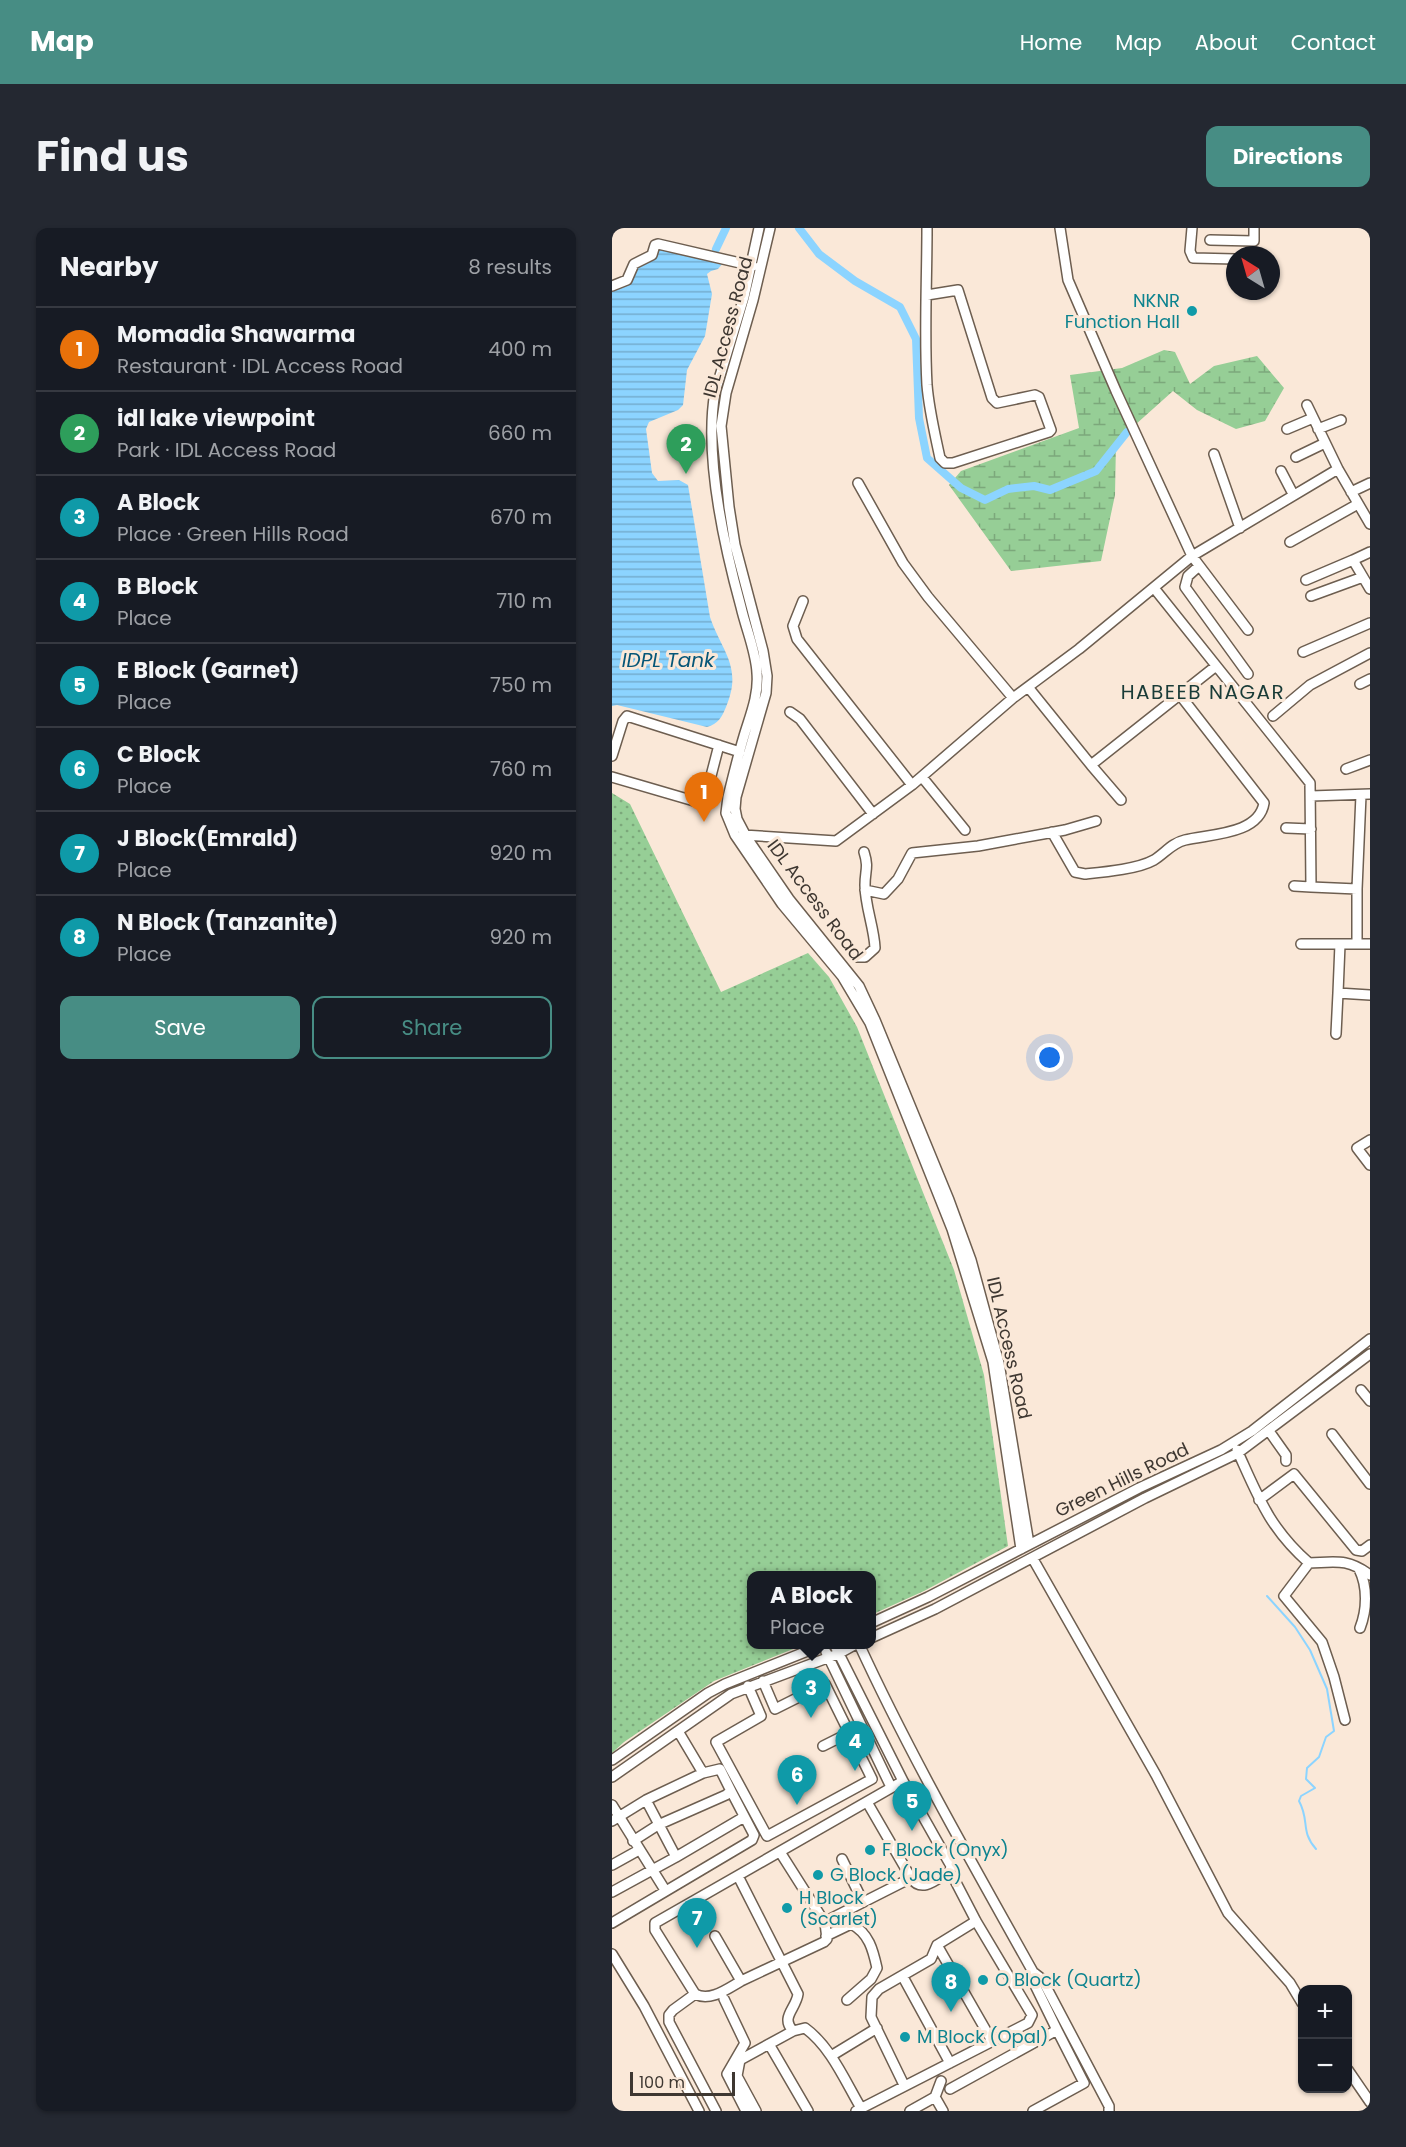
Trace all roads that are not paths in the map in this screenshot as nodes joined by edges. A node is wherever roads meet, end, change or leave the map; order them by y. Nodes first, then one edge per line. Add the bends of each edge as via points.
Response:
1 (759, 228) edge
2 (770, 228) edge
3 (927, 228) edge
4 (1060, 228) edge
5 (1192, 228) edge
6 (1254, 228) edge
7 (1210, 240) dead end
8 (1226, 259) edge
9 (753, 266) junction
10 (612, 286) edge
11 (927, 295) junction
12 (1307, 405) dead end
13 (1313, 418) junction
14 (1341, 420) dead end
15 (1287, 429) dead end
16 (1318, 429) junction
17 (1326, 443) junction
18 (1214, 454) dead end
19 (1296, 457) dead end
20 (1338, 469) junction
21 (1281, 471) dead end
22 (858, 483) dead end
23 (1370, 483) edge
24 (1352, 492) junction
25 (1293, 494) junction
26 (1358, 504) junction
27 (1369, 519) edge
28 (1240, 528) junction
29 (1290, 542) dead end
30 (1370, 552) edge
31 (1192, 556) junction
32 (1353, 560) junction
33 (1198, 566) junction
34 (1363, 577) junction
35 (1306, 580) dead end
36 (1154, 588) junction
37 (1370, 589) edge
38 (1311, 596) dead end
39 (803, 601) dead end
40 (1370, 623) edge
41 (1248, 630) dead end
42 (1302, 652) dead end
43 (1370, 653) edge
44 (1216, 666) junction
45 (1248, 674) dead end
46 (1370, 679) edge
47 (1360, 684) dead end
48 (1028, 687) junction
49 (1180, 695) junction
50 (1013, 698) junction
51 (790, 712) dead end
52 (1273, 716) dead end
53 (719, 745) junction
54 (740, 752) junction
55 (612, 756) edge
56 (1370, 760) edge
57 (1091, 765) junction
58 (1346, 769) dead end
59 (612, 777) edge
60 (922, 777) junction
61 (912, 784) junction
62 (1365, 795) edge
63 (1311, 796) junction
64 (1121, 800) dead end
65 (873, 814) junction
66 (1096, 821) dead end
67 (1286, 828) dead end
68 (1311, 829) junction
69 (965, 830) dead end
70 (1052, 832) junction
71 (735, 835) junction
72 (745, 835) junction
73 (864, 852) dead end
74 (1294, 886) dead end
75 (1311, 887) junction
76 (1357, 889) junction
77 (866, 891) junction
78 (1301, 944) dead end
79 (1340, 944) junction
80 (1357, 944) junction
81 (1370, 944) edge
82 (856, 957) dead end
83 (1338, 993) junction
84 (1370, 995) edge
85 (1336, 1034) dead end
86 (1370, 1140) edge
87 (1370, 1165) edge
88 (1370, 1339) edge
89 (1370, 1354) edge
90 (1361, 1390) dead end
91 (1370, 1401) edge
92 (1004, 1406) junction
93 (1269, 1431) junction
94 (1332, 1434) dead end
95 (1234, 1442) junction
96 (1238, 1453) junction
97 (1286, 1461) dead end
98 (1370, 1484) edge
99 (1259, 1500) junction
100 (1370, 1545) edge
101 (1025, 1547) junction
102 (1356, 1550) junction
103 (1347, 1556) dead end
104 (1033, 1559) junction
105 (1309, 1563) junction
106 (1356, 1564) junction
107 (1370, 1575) edge
108 (876, 1621) edge
109 (1360, 1628) dead end
110 (876, 1636) edge
111 (814, 1649) edge
112 (825, 1649) edge
113 (836, 1649) edge
114 (860, 1649) edge
115 (828, 1658) junction
116 (763, 1681) junction
117 (748, 1686) junction
118 (775, 1710) junction
119 (761, 1716) junction
120 (1345, 1720) dead end
121 (873, 1722) junction
122 (863, 1727) junction
123 (678, 1731) junction
124 (849, 1732) junction
125 (823, 1746) dead end
126 (612, 1760) edge
127 (703, 1773) junction
128 (612, 1777) edge
129 (903, 1781) junction
130 (891, 1787) junction
131 (731, 1791) junction
132 (646, 1800) junction
133 (867, 1802) junction
134 (612, 1805) edge
135 (744, 1817) junction
136 (615, 1819) edge
137 (658, 1825) junction
138 (633, 1841) junction
139 (639, 1850) junction
140 (780, 1852) junction
141 (675, 1857) junction
142 (842, 1859) dead end
143 (612, 1865) edge
144 (652, 1869) junction
145 (950, 1871) junction
146 (738, 1876) junction
147 (911, 1878) junction
148 (665, 1890) junction
149 (612, 1892) edge
150 (863, 1902) junction
151 (976, 1921) junction
152 (612, 1923) edge
153 (825, 1923) junction
154 (715, 1936) dead end
155 (826, 1936) junction
156 (937, 1945) junction
157 (612, 1954) edge
158 (781, 1961) junction
159 (1033, 1972) junction
160 (903, 1977) junction
161 (741, 1981) junction
162 (695, 1994) junction
163 (1298, 1996) edge
164 (724, 1999) dead end
165 (847, 2000) dead end
166 (877, 2028) junction
167 (1056, 2030) junction
168 (794, 2031) junction
169 (992, 2041) junction
170 (769, 2044) junction
171 (831, 2056) junction
172 (950, 2063) junction
173 (1352, 2077) edge
174 (941, 2081) dead end
175 (904, 2085) junction
176 (950, 2089) dead end
177 (935, 2097) junction
178 (1370, 2102) edge
179 (859, 2110) edge
180 (699, 2111) edge
181 (716, 2111) edge
182 (746, 2111) edge
183 (756, 2111) edge
184 (808, 2111) edge
185 (910, 2111) edge
186 (943, 2111) edge
187 (1033, 2111) edge
188 (1109, 2111) edge

1 - 9 street
2 - 72 street, IDL Access Road via 726,393 721,426 735,545 767,676 764,701 736,797 735,809
3 - 11 street
4 - 31 street via 1068,280
5 - 8 street via 1193,258
6 - 7 street via 1254,241
9 - 10 street via 658,244 652,255 634,264 627,280
9 - 54 street via 712,410 714,462 724,534 757,674 753,707
11 - 11 street via 958,290 992,398 997,403 1039,397 1049,432 953,463 940,458 927,387
12 - 13 street
13 - 15 street
13 - 16 street
14 - 16 street
16 - 17 street
17 - 19 street
17 - 20 street
18 - 28 street
20 - 24 street
20 - 25 street
21 - 25 street
22 - 50 street via 903,564
23 - 24 street
24 - 26 street
25 - 28 street
26 - 27 street
26 - 29 street
28 - 31 street
30 - 32 street
31 - 33 street
31 - 36 street
32 - 34 street
32 - 35 street
33 - 41 street
33 - 45 street via 1188,576 1185,587
34 - 37 street
34 - 38 street
36 - 44 street
36 - 48 street
39 - 61 street via 793,626 797,639
40 - 42 street
43 - 52 street via 1310,685
44 - 49 street
44 - 63 street via 1310,783
46 - 47 street
48 - 50 street
48 - 57 street
49 - 57 street
49 - 70 street via 1264,803 1257,818 1245,827 1185,840 1152,861 1086,874 1075,872
50 - 60 street
51 - 65 street via 800,719
53 - 54 street
53 - 55 street via 627,716
53 - 59 street via 701,803
54 - 71 street via 726,804
56 - 58 street
57 - 64 street
60 - 61 street
60 - 69 street
61 - 65 street
62 - 63 street
62 - 76 street
63 - 68 street
65 - 72 street via 836,841
66 - 70 street
67 - 68 street
68 - 75 street
70 - 77 street via 912,853 898,879 884,894
71 - 72 street
71 - 92 street via 782,904 842,976 870,1023 963,1260
72 - 92 street, IDL Access Road via 789,899 859,986 875,1020 970,1260 992,1333
73 - 77 street via 868,864
74 - 75 street
75 - 76 street
76 - 80 street
77 - 82 street via 875,948 865,957
78 - 79 street
79 - 80 street
79 - 83 street
80 - 81 street
83 - 84 street
83 - 85 street
86 - 87 street via 1357,1148
88 - 95 street, Green Hills Road
89 - 93 street, Green Hills Road
90 - 91 street
92 - 101 street, IDL Access Road
93 - 96 street, Green Hills Road
93 - 97 street via 1287,1455
94 - 98 street
95 - 96 street
95 - 101 street, Green Hills Road
96 - 99 street
96 - 104 street, Green Hills Road
99 - 102 street via 1293,1474
99 - 105 street via 1293,1550
100 - 102 street
101 - 108 street, Green Hills Road
102 - 103 street
104 - 110 street, Green Hills Road
104 - 163 street via 1156,1775 1228,1913
105 - 106 street
105 - 120 street via 1284,1596 1322,1642
106 - 107 street
106 - 109 street via 1363,1577 1366,1600
111 - 126 street via 725,1684
112 - 115 street
113 - 115 street
113 - 121 street
114 - 159 street via 935,1796
115 - 116 street
115 - 122 street
116 - 117 street
116 - 118 street
117 - 119 street
117 - 123 street
118 - 119 street
118 - 124 street via 825,1684
119 - 124 street via 716,1742 767,1836 872,1779
121 - 122 street
121 - 129 street
122 - 130 street
123 - 127 street
123 - 128 street
124 - 125 street
127 - 131 street via 720,1769
127 - 132 street
129 - 130 street
129 - 145 street via 951,1866
130 - 133 street
131 - 135 street
131 - 137 street
132 - 136 street
132 - 137 street
133 - 140 street
133 - 147 street
134 - 136 street
135 - 141 street
135 - 148 street via 752,1840
136 - 138 street
137 - 138 street
137 - 141 street
138 - 139 street
139 - 143 street
139 - 144 street
140 - 146 street
140 - 153 street
141 - 144 street
142 - 150 street
144 - 148 street
144 - 149 street
145 - 147 street via 927,1886 921,1887
145 - 151 street
146 - 158 street
146 - 162 street via 656,1923 655,1930
147 - 150 street
148 - 152 street
150 - 153 street
151 - 156 street
151 - 169 street via 1032,2015 1028,2023
153 - 155 street
154 - 161 street
155 - 158 street via 824,1942
155 - 165 street via 851,1924 860,1928 871,1944 877,1968 871,1979
156 - 160 street via 931,1959
156 - 169 street
157 - 180 street
158 - 161 street
158 - 168 street via 798,1994 787,2020
159 - 167 street via 1034,1983
159 - 188 street via 1042,1979 1071,2031
160 - 166 street via 872,1997 872,2017
160 - 172 street
161 - 162 street via 710,1997
162 - 181 street via 672,2010 669,2022
164 - 182 street via 745,2043 727,2074
166 - 171 street
166 - 175 street
167 - 176 street
167 - 187 street via 1084,2083
168 - 170 street
168 - 171 street via 805,2028
169 - 172 street
170 - 183 street via 740,2060 737,2076
170 - 184 street
171 - 179 street
172 - 175 street
173 - 178 street
174 - 177 street
175 - 179 street
177 - 185 street
177 - 186 street

